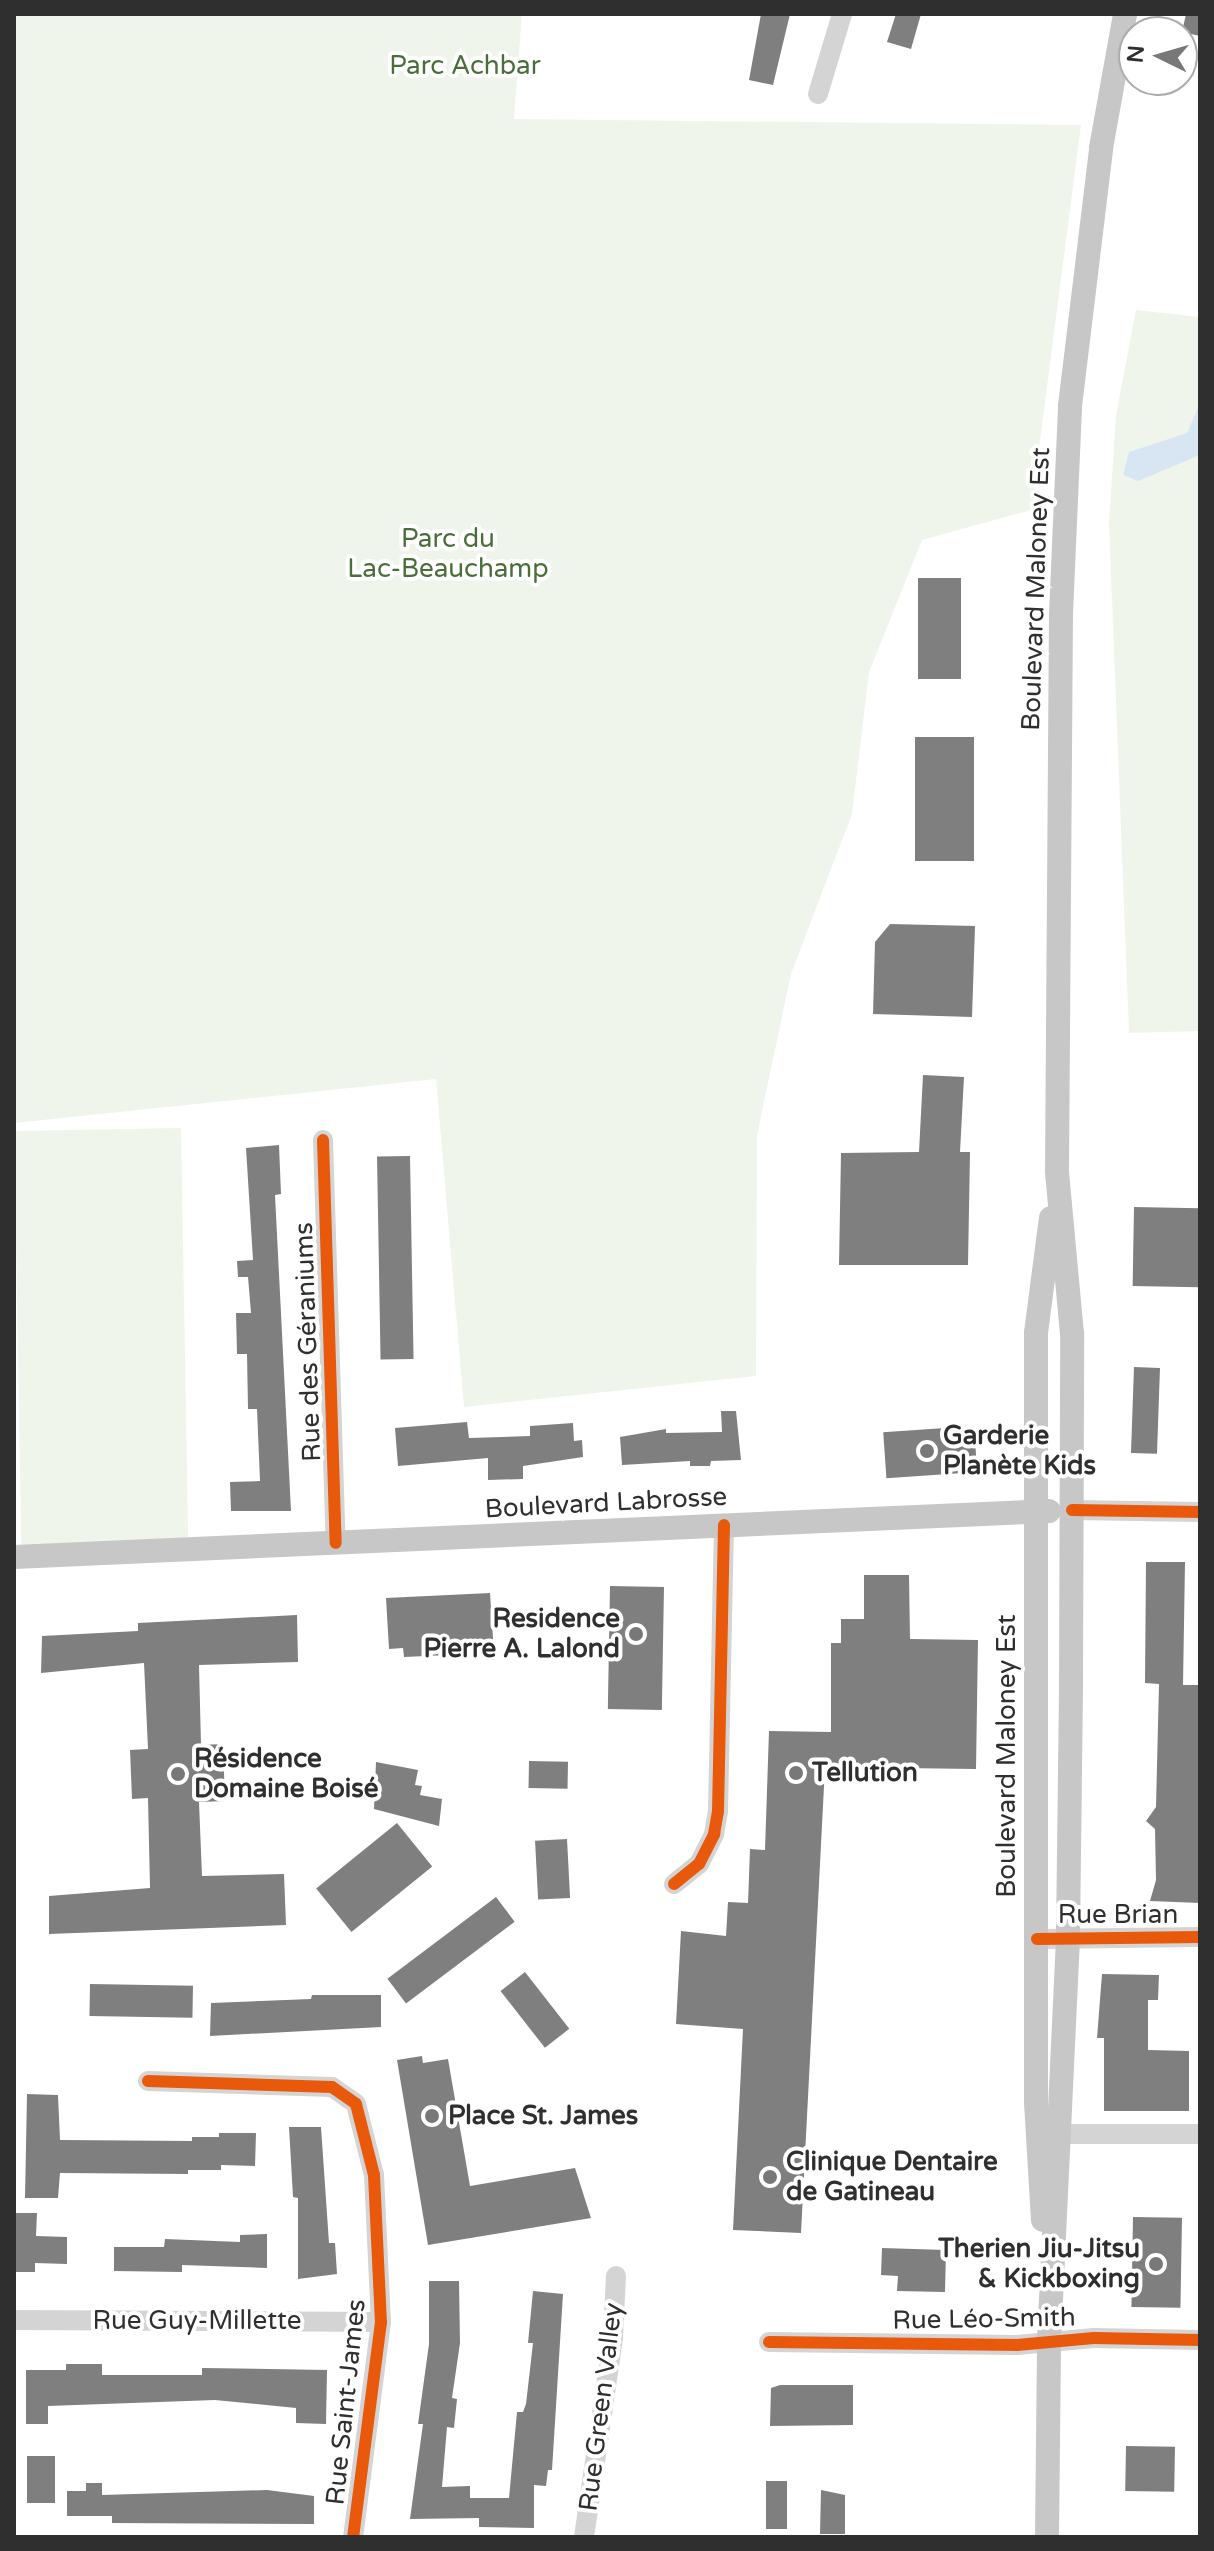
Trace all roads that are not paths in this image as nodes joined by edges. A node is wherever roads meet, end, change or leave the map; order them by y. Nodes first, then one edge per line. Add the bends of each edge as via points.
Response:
1 (842, 14) edge
2 (1125, 14) edge
3 (818, 94) dead end
4 (323, 1140) dead end
5 (1057, 1171) junction
6 (1072, 1510) junction
7 (1035, 1512) junction
8 (1200, 1512) edge
9 (724, 1525) junction
10 (336, 1543) junction
11 (14, 1557) edge
12 (674, 1884) dead end
13 (1068, 1935) junction
14 (1200, 1937) edge
15 (1037, 1939) junction
16 (148, 2081) dead end
17 (1050, 2134) junction
18 (1200, 2134) edge
19 (616, 2276) dead end
20 (14, 2320) edge
21 (381, 2322) junction
22 (1200, 2340) edge
23 (769, 2342) dead end
24 (1049, 2342) junction
25 (353, 2537) edge
26 (584, 2537) edge
27 (1047, 2537) edge

1 - 3 street
2 - 5 main road, Boulevard Maloney Est via 1099,162 1070,406 1061,614
4 - 10 street, Rue des Géraniums
5 - 6 main road, Boulevard Maloney Est via 1072,1334
5 - 7 main road, Boulevard Maloney Est via 1036,1333
6 - 7 main road, Boulevard Labrosse
6 - 8 street, Boulevard Labrosse
6 - 13 main road, Boulevard Maloney Est
7 - 9 main road, Boulevard Labrosse
7 - 15 main road, Boulevard Maloney Est
9 - 10 main road, Boulevard Labrosse
9 - 12 street via 718,1811 699,1864
10 - 11 main road, Boulevard Labrosse
13 - 14 street, Rue Brian
13 - 15 street, Rue Brian
13 - 17 main road, Boulevard Maloney Est
15 - 17 main road, Boulevard Maloney Est
16 - 21 street, Rue Saint-James via 332,2087 356,2104 374,2175
17 - 18 street
17 - 24 main road, Boulevard Maloney Est
19 - 26 street, Rue Green Valley via 613,2337
20 - 21 street, Rue Guy-Millette
21 - 25 street, Rue Saint-James
22 - 24 street, Rue Léo-Smith
23 - 24 street, Rue Léo-Smith
24 - 27 main road, Boulevard Maloney Est

